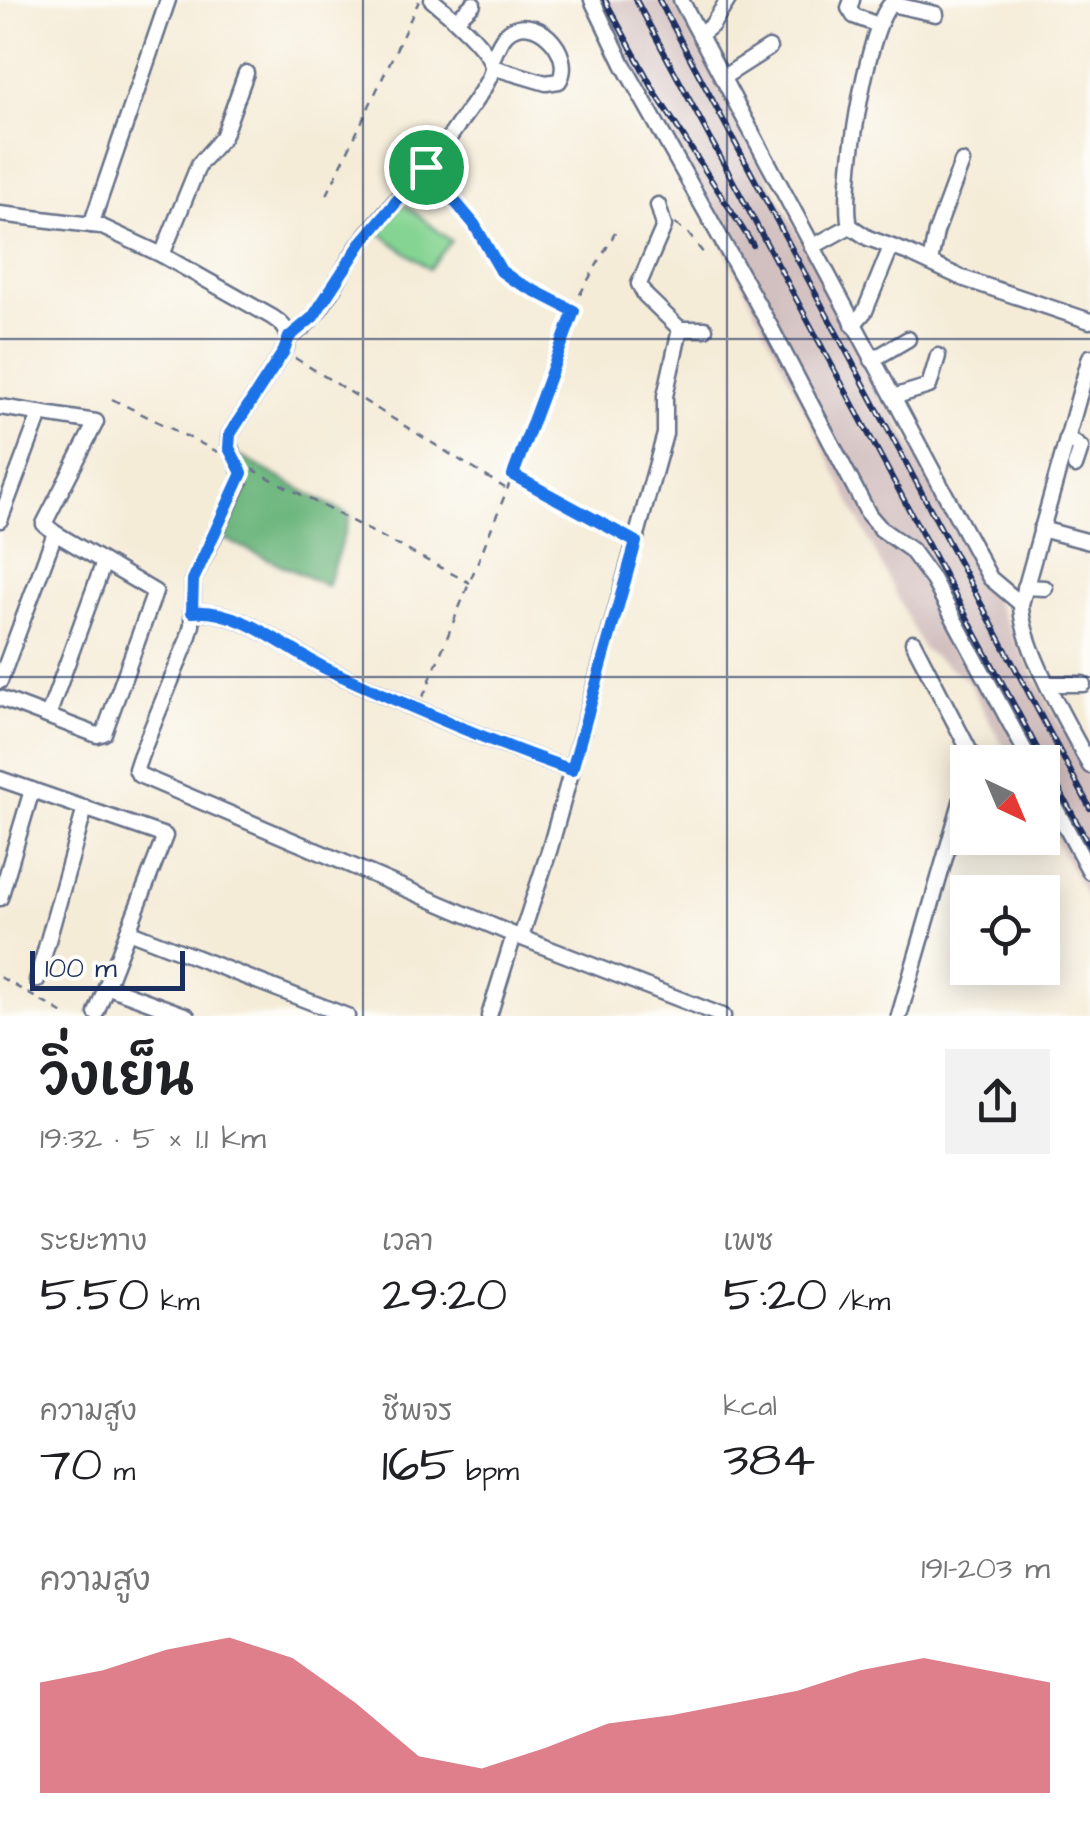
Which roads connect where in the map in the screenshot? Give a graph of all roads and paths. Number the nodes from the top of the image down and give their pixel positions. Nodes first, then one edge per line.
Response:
1 (168, 0) edge
2 (420, 0) edge
3 (432, 0) edge
4 (592, 0) edge
5 (681, 0) edge
6 (728, 0) edge
7 (852, 0) edge
8 (474, 4) dead end
9 (936, 14) dead end
10 (456, 20) junction
11 (878, 25) junction
12 (700, 35) junction
13 (769, 48) dead end
14 (491, 64) junction
15 (246, 73) dead end
16 (722, 78) junction
17 (962, 162) dead end
18 (426, 167) junction
19 (327, 195) dead end
20 (661, 212) joint
21 (0, 214) edge
22 (90, 225) junction
23 (850, 226) junction
24 (615, 232) dead end
25 (812, 247) junction
26 (891, 247) junction
27 (704, 254) dead end
28 (162, 255) junction
29 (930, 262) junction
30 (574, 311) junction
31 (1090, 320) edge
32 (853, 325) junction
33 (680, 329) junction
34 (706, 329) dead end
35 (908, 339) dead end
36 (286, 344) junction
37 (938, 356) dead end
38 (1090, 357) edge
39 (872, 360) junction
40 (893, 396) junction
41 (112, 399) dead end
42 (0, 407) edge
43 (40, 414) junction
44 (1074, 414) junction
45 (1090, 425) edge
46 (1067, 437) junction
47 (238, 462) junction
48 (1075, 466) dead end
49 (513, 475) junction
50 (506, 488) junction
51 (0, 520) edge
52 (1041, 529) junction
53 (55, 533) junction
54 (636, 542) junction
55 (1090, 542) edge
56 (104, 562) junction
57 (470, 583) junction
58 (1025, 587) junction
59 (1045, 588) dead end
60 (1021, 604) junction
61 (192, 612) junction
62 (913, 642) dead end
63 (0, 681) edge
64 (1050, 684) junction
65 (1083, 684) dead end
66 (0, 698) edge
67 (418, 709) junction
68 (48, 716) junction
69 (966, 745) edge
70 (1023, 745) edge
71 (1090, 763) edge
72 (572, 770) junction
73 (0, 779) edge
74 (32, 790) junction
75 (85, 808) junction
76 (1060, 816) edge
77 (950, 841) edge
78 (1090, 872) edge
79 (0, 898) edge
80 (128, 931) junction
81 (518, 936) junction
82 (0, 977) edge
83 (37, 980) dead end
84 (106, 986) junction
85 (96, 1013) dead end
86 (67, 1016) edge
87 (188, 1016) edge
88 (347, 1016) edge
89 (488, 1016) edge
90 (724, 1016) edge
91 (900, 1016) edge

1 - 22 street
2 - 19 path
3 - 10 street
4 - 70 street
5 - 12 street
6 - 12 street
7 - 11 street
8 - 10 street
9 - 11 street
10 - 14 street
11 - 23 street
12 - 16 street
13 - 16 street
14 - 14 street
14 - 18 street
15 - 28 street
16 - 25 street
17 - 29 street
18 - 30 path
18 - 36 street
20 - 27 path
20 - 33 street
21 - 22 street
22 - 28 street
23 - 25 street
23 - 26 street
24 - 30 path
25 - 32 street
26 - 29 street
26 - 32 street
28 - 36 street
29 - 31 street
30 - 49 path
32 - 39 street
33 - 34 street
33 - 54 street
35 - 39 street
36 - 47 street
36 - 50 path
37 - 40 street
38 - 44 street
39 - 40 street
40 - 60 street
41 - 47 path
42 - 43 street
43 - 51 street
43 - 53 street
44 - 45 street
44 - 46 street
46 - 48 street
46 - 52 street
47 - 57 path
47 - 61 street
49 - 50 path
49 - 54 path
50 - 57 path
52 - 55 street
52 - 58 street
53 - 56 street
53 - 63 street
54 - 72 street
56 - 68 street
56 - 68 street
57 - 67 path
58 - 59 street
58 - 60 street
60 - 64 street
61 - 67 street
61 - 81 street
62 - 69 street
64 - 65 street
64 - 71 street
66 - 68 street
67 - 72 street
72 - 81 street
73 - 74 street
74 - 75 street
74 - 79 street
75 - 80 street
75 - 83 street
76 - 78 street
77 - 91 street
80 - 84 street
80 - 88 street
81 - 89 street
81 - 90 street
82 - 86 path
84 - 85 street
84 - 87 street

